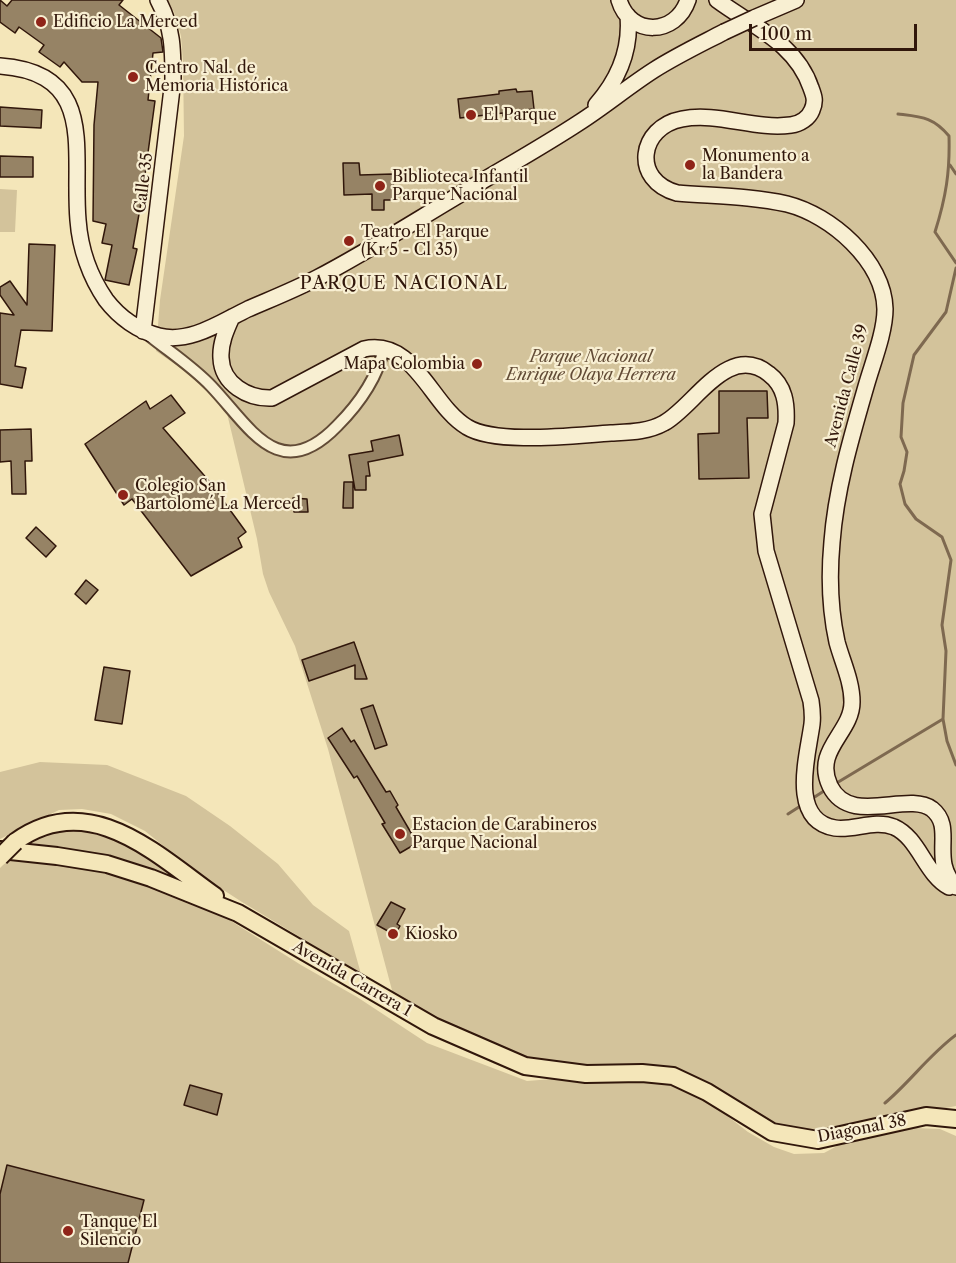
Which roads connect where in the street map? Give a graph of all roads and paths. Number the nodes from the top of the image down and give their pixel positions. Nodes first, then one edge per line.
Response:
1 (158, 0) edge
2 (619, 0) edge
3 (688, 0) edge
4 (717, 0) edge
5 (796, 0) edge
6 (628, 16) junction
7 (0, 66) edge
8 (579, 123) junction
9 (232, 317) junction
10 (144, 331) junction
11 (384, 348) junction
12 (0, 850) edge
13 (0, 857) edge
14 (956, 889) edge
15 (238, 913) junction
16 (707, 1092) joint
17 (956, 1119) edge

1 - 10 street, Calle 35
2 - 6 street
3 - 6 street
4 - 14 street, Avenida Calle 39
5 - 8 street, bridge
6 - 8 street
7 - 10 street
8 - 9 street
9 - 10 street
9 - 11 street
10 - 11 street
11 - 14 street, Avenida Calle 39
12 - 15 main road, Avenida Carrera 1
13 - 15 main road, bridge
15 - 16 main road, Avenida Carrera 1
16 - 17 main road, Diagonal 38

